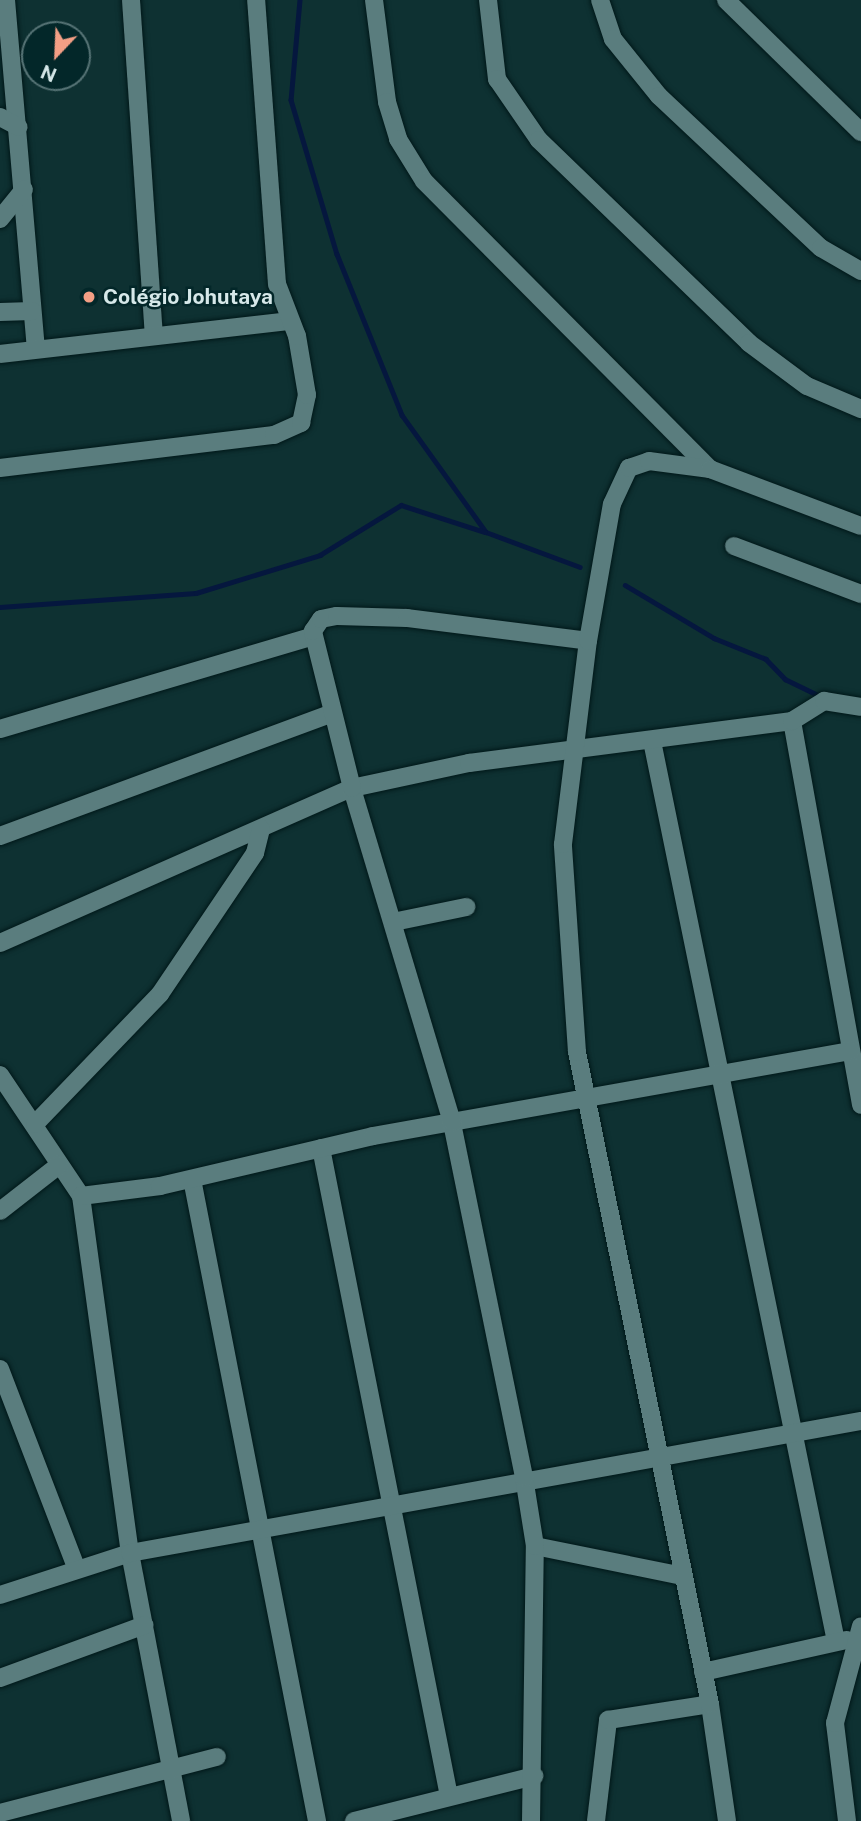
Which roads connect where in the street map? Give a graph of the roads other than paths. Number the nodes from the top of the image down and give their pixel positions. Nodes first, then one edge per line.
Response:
1 (6, 0) edge
2 (131, 0) edge
3 (256, 0) edge
4 (374, 0) edge
5 (488, 0) edge
6 (600, 0) edge
7 (726, 0) edge
8 (4, 35) edge
9 (0, 117) edge
10 (19, 127) junction
11 (861, 132) edge
12 (23, 189) junction
13 (0, 219) edge
14 (861, 271) edge
15 (33, 311) junction
16 (0, 312) edge
17 (288, 321) junction
18 (154, 334) junction
19 (36, 348) junction
20 (0, 354) edge
21 (861, 409) edge
22 (0, 468) edge
23 (710, 468) junction
24 (861, 526) edge
25 (734, 546) dead end
26 (861, 594) edge
27 (313, 636) junction
28 (588, 641) junction
29 (861, 707) edge
30 (332, 713) junction
31 (792, 721) junction
32 (0, 729) edge
33 (652, 741) junction
34 (572, 751) junction
35 (352, 788) junction
36 (261, 829) junction
37 (0, 836) edge
38 (466, 907) dead end
39 (393, 922) junction
40 (0, 943) edge
41 (851, 1051) junction
42 (0, 1075) edge
43 (716, 1077) junction
44 (586, 1102) junction
45 (861, 1105) edge
46 (452, 1122) junction
47 (35, 1124) junction
48 (321, 1148) junction
49 (59, 1165) junction
50 (192, 1179) junction
51 (81, 1196) junction
52 (0, 1211) edge
53 (1, 1373) edge
54 (861, 1421) edge
55 (791, 1432) junction
56 (656, 1456) junction
57 (524, 1477) junction
58 (395, 1505) junction
59 (263, 1529) junction
60 (535, 1546) junction
61 (130, 1553) junction
62 (76, 1567) junction
63 (682, 1576) junction
64 (0, 1595) edge
65 (145, 1625) junction
66 (859, 1632) edge
67 (836, 1641) junction
68 (703, 1672) junction
69 (0, 1678) edge
70 (710, 1704) junction
71 (217, 1757) dead end
72 (169, 1771) junction
73 (534, 1776) junction
74 (449, 1796) junction
75 (0, 1813) edge
76 (181, 1821) edge
77 (317, 1821) edge
78 (354, 1821) edge
79 (531, 1821) edge
80 (596, 1821) edge
81 (727, 1821) edge
82 (847, 1821) edge

1 - 8 street
2 - 18 street
3 - 17 street
4 - 23 street
5 - 21 street
6 - 14 street
7 - 11 street
8 - 10 street
9 - 10 street
10 - 12 street
12 - 13 street
12 - 15 street
15 - 16 street
15 - 19 street
17 - 18 street
17 - 22 street
18 - 19 street
19 - 20 street
23 - 24 street
23 - 28 street
25 - 26 street
27 - 28 street
27 - 30 street
27 - 32 street
28 - 34 street
29 - 31 street
30 - 35 street
30 - 37 street
31 - 33 street
31 - 41 street
33 - 34 street
33 - 43 street
34 - 35 street
34 - 44 street
35 - 36 street
35 - 39 street
36 - 40 street
36 - 47 street
38 - 39 street
39 - 46 street
41 - 43 street
41 - 45 street
42 - 47 street
43 - 44 street
43 - 55 street
44 - 46 street
44 - 56 street
46 - 48 street
46 - 57 street
47 - 49 street
48 - 50 street
48 - 58 street
49 - 51 street
49 - 52 street
50 - 51 street
50 - 59 street
51 - 61 street
53 - 62 street
54 - 55 street
55 - 56 street
55 - 67 street
56 - 57 street
56 - 63 street
57 - 58 street
57 - 60 street
58 - 59 street
58 - 74 street
59 - 61 street
59 - 77 street
60 - 63 street
60 - 73 street
61 - 62 street
61 - 65 street
62 - 64 street
63 - 68 street
65 - 69 street
65 - 72 street
66 - 67 street
66 - 82 street
67 - 68 street
68 - 70 street
70 - 80 street
70 - 81 street
71 - 72 street
72 - 75 street
72 - 76 street
73 - 74 street
73 - 79 street
74 - 78 street

